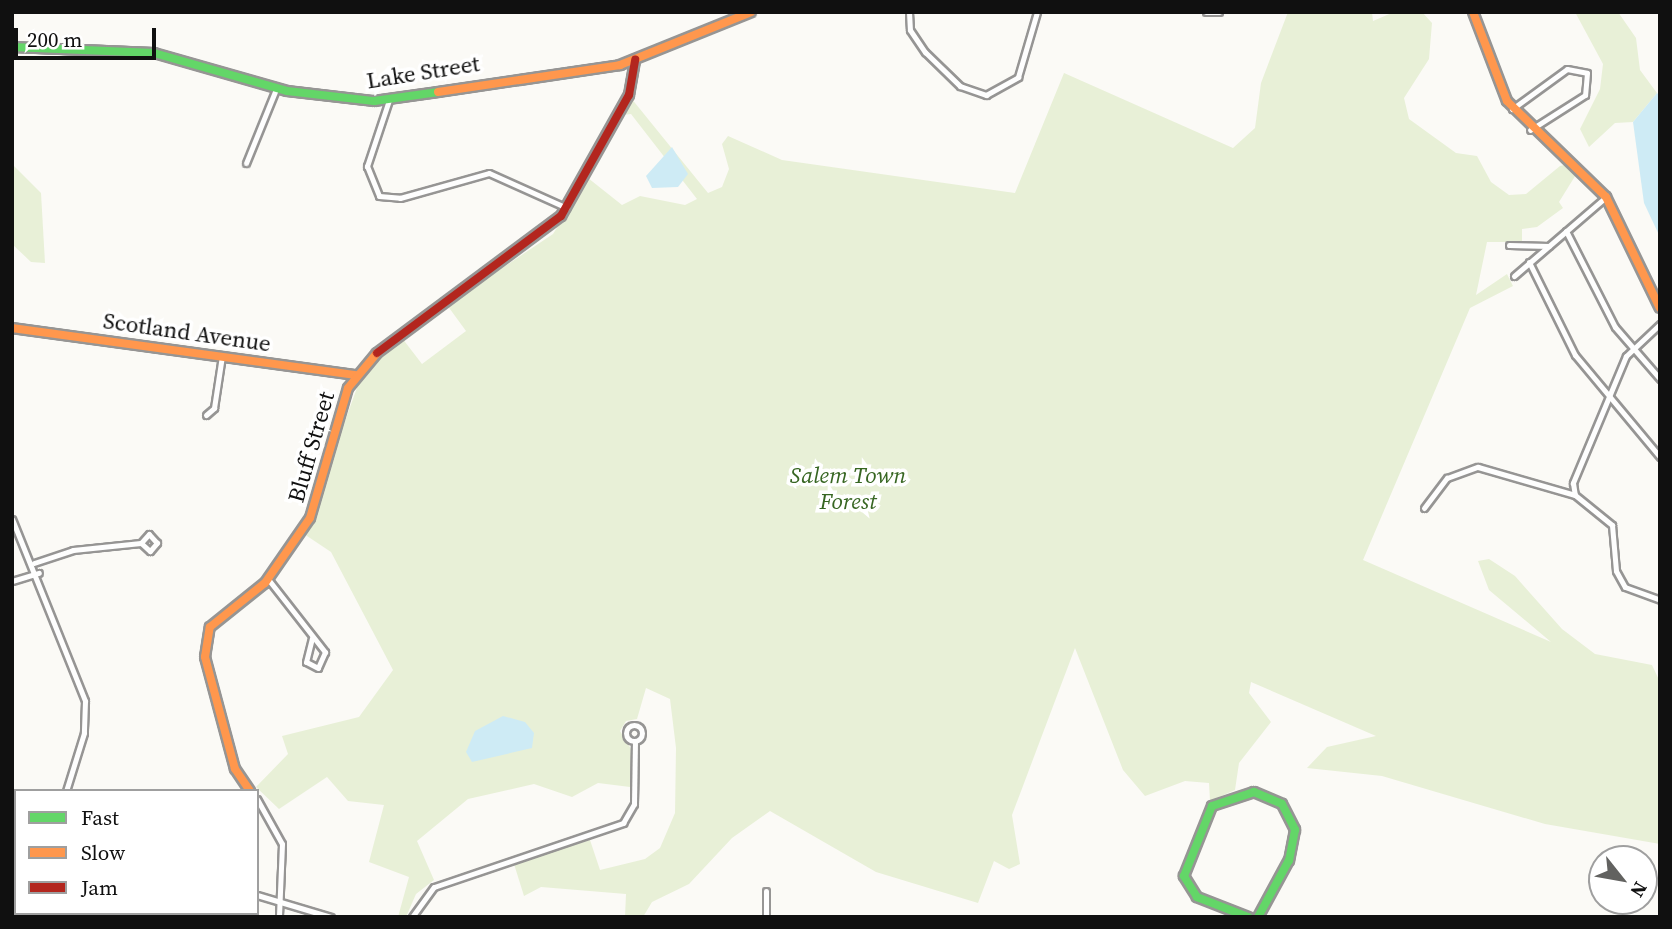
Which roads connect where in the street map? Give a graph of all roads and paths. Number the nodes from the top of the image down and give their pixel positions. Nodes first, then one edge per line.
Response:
1 (751, 12) edge
2 (909, 12) edge
3 (1037, 12) edge
4 (1206, 12) edge
5 (1219, 12) edge
6 (1473, 12) edge
7 (12, 47) edge
8 (635, 60) junction
9 (276, 89) junction
10 (389, 100) junction
11 (1512, 109) junction
12 (1530, 131) junction
13 (246, 163) dead end
14 (1606, 197) junction
15 (567, 208) junction
16 (1566, 230) junction
17 (1509, 244) dead end
18 (1549, 246) junction
19 (1530, 262) junction
20 (1514, 276) dead end
21 (1660, 308) edge
22 (1660, 324) edge
23 (12, 328) edge
24 (1632, 347) junction
25 (222, 356) junction
26 (356, 375) junction
27 (1660, 379) edge
28 (1608, 395) junction
29 (206, 415) dead end
30 (1660, 457) edge
31 (1575, 495) junction
32 (1424, 508) dead end
33 (12, 519) edge
34 (141, 542) dead end
35 (34, 563) junction
36 (38, 573) junction
37 (268, 579) junction
38 (12, 581) edge
39 (1660, 600) edge
40 (312, 638) junction
41 (635, 741) dead end
42 (67, 789) edge
43 (249, 789) edge
44 (259, 803) edge
45 (766, 891) dead end
46 (259, 896) edge
47 (282, 902) junction
48 (279, 917) edge
49 (331, 917) edge
50 (412, 917) edge
51 (766, 917) edge
52 (1248, 917) edge
53 (1258, 917) edge

1 - 8 street, Lake Street
2 - 3 street
4 - 5 street
6 - 11 street
7 - 9 street, Lake Street
8 - 10 street, Lake Street
8 - 15 street, Bluff Street
9 - 10 street, Lake Street
9 - 13 street
10 - 15 street
11 - 12 street
11 - 12 street
12 - 14 street
14 - 16 street
14 - 21 street
15 - 26 street, Bluff Street
16 - 18 street
16 - 24 street
17 - 18 street
18 - 19 street
19 - 20 street
19 - 28 street
22 - 24 street
23 - 25 street, Scotland Avenue
24 - 27 street
24 - 28 street
25 - 26 street, Scotland Avenue
25 - 29 street
26 - 37 street, Bluff Street
28 - 30 street
28 - 31 street
31 - 32 street
31 - 39 street
33 - 35 street
34 - 35 street
35 - 36 street
36 - 38 street
36 - 42 street
37 - 40 street
37 - 43 street, Bluff Street
40 - 40 street
41 - 50 street
44 - 47 street
45 - 51 street
46 - 47 street
47 - 48 street
47 - 49 street
52 - 53 street

